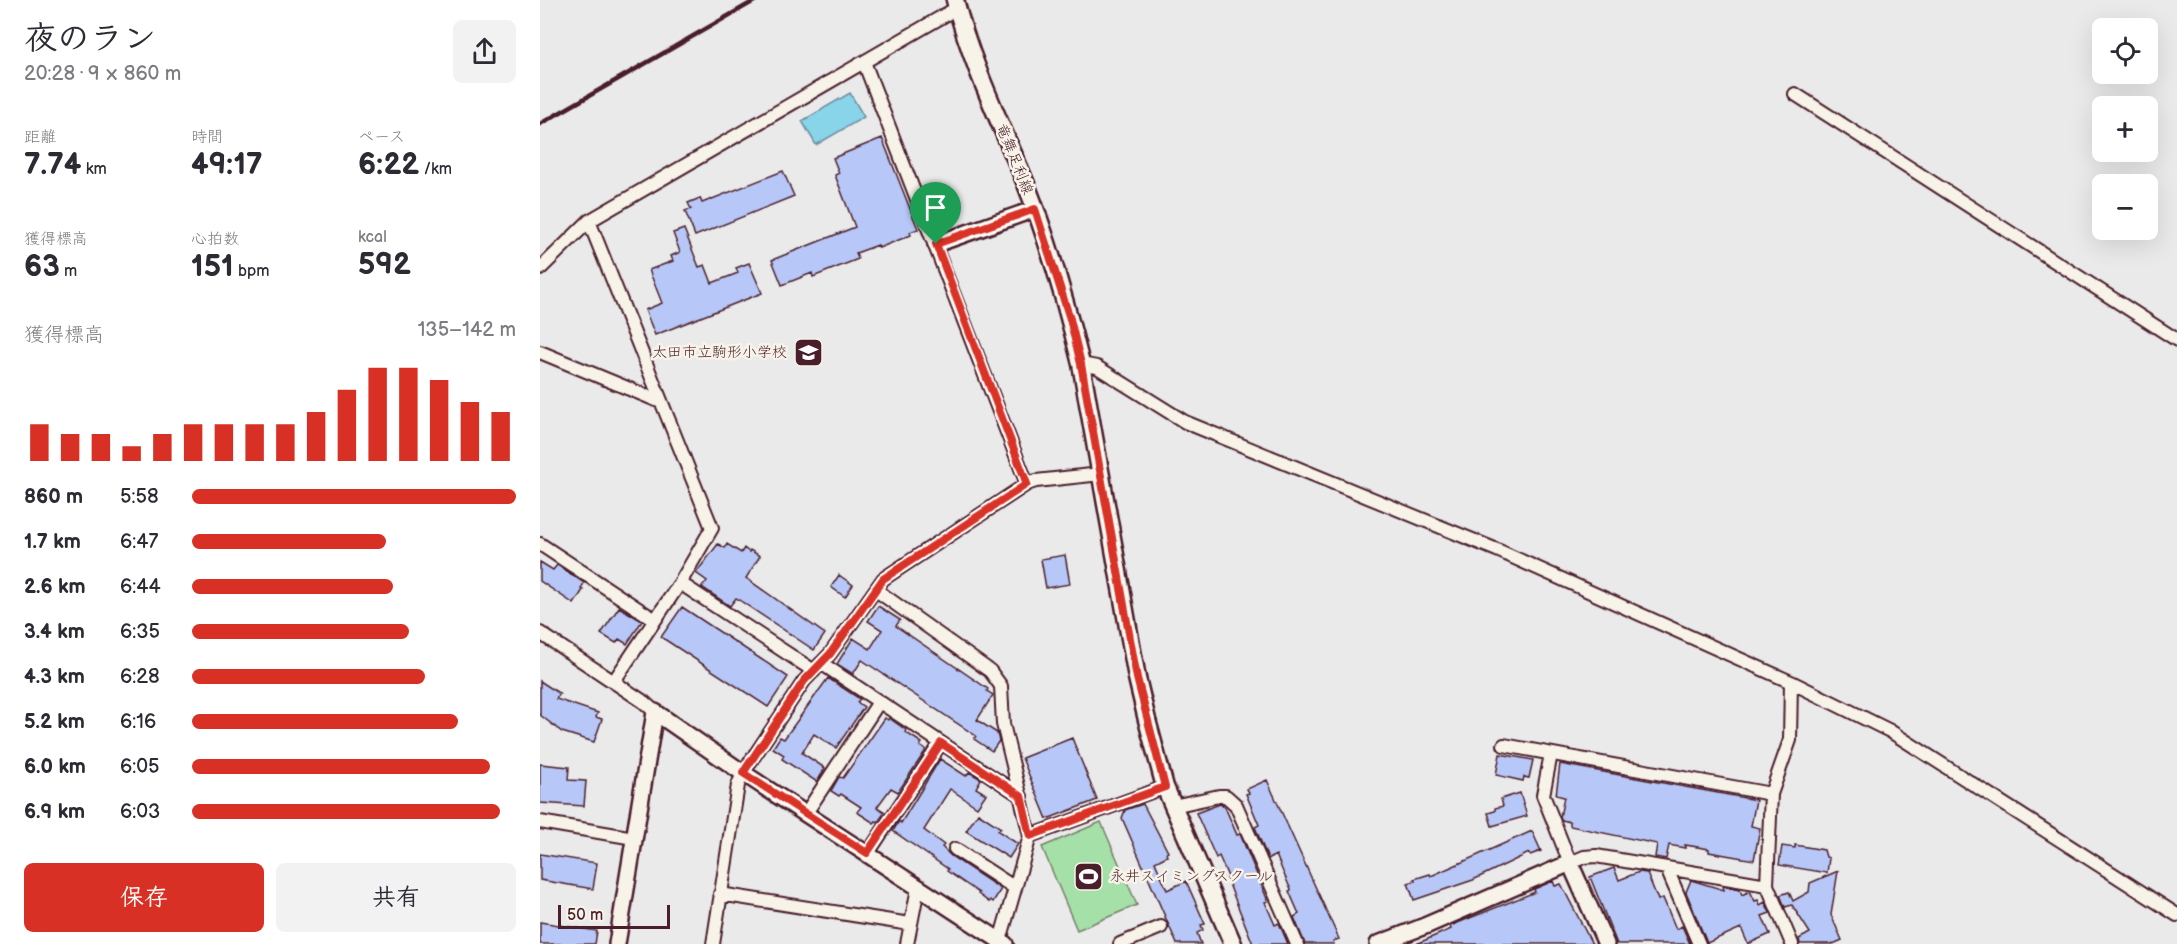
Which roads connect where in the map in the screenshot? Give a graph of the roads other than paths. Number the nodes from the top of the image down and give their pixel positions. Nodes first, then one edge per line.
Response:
1 (956, 4) edge
2 (864, 62) junction
3 (1795, 94) dead end
4 (1035, 209) junction
5 (589, 221) junction
6 (936, 244) junction
7 (540, 269) edge
8 (2177, 340) edge
9 (540, 352) edge
10 (1081, 364) junction
11 (662, 402) junction
12 (1101, 474) junction
13 (1027, 484) junction
14 (540, 544) edge
15 (680, 583) junction
16 (876, 590) junction
17 (655, 620) junction
18 (540, 633) edge
19 (818, 667) junction
20 (614, 681) junction
21 (1791, 682) junction
22 (879, 702) junction
23 (655, 712) junction
24 (941, 743) junction
25 (1504, 745) dead end
26 (1551, 754) junction
27 (743, 773) junction
28 (1165, 787) junction
29 (1771, 794) junction
30 (1021, 796) junction
31 (1173, 806) junction
32 (806, 813) junction
33 (540, 822) edge
34 (1030, 836) junction
35 (634, 838) junction
36 (955, 849) dead end
37 (867, 853) junction
38 (1570, 863) junction
39 (1667, 869) junction
40 (1767, 885) junction
41 (918, 888) junction
42 (1015, 888) junction
43 (720, 894) junction
44 (2177, 915) edge
45 (910, 924) junction
46 (1161, 927) dead end
47 (1001, 943) edge
48 (617, 944) edge
49 (713, 944) edge
50 (907, 944) edge
51 (1120, 944) edge
52 (1233, 944) edge
53 (1298, 944) edge
54 (1378, 944) edge
55 (1606, 944) edge
56 (1699, 944) edge
57 (1792, 944) edge

1 - 2 street
1 - 4 main road, 竜舞足利線
2 - 5 street
2 - 6 street
3 - 8 street
4 - 6 street
4 - 10 main road, 竜舞足利線
5 - 7 street
5 - 11 street
6 - 13 street
9 - 11 street
10 - 12 main road, 竜舞足利線
10 - 21 street
11 - 15 street
12 - 13 street
12 - 28 main road, 竜舞足利線
13 - 16 street
14 - 17 street
15 - 17 street
15 - 19 street
16 - 19 street
16 - 30 street
17 - 20 street
18 - 20 street
19 - 22 street
19 - 27 street
20 - 23 street
21 - 29 street
21 - 44 street
22 - 24 street
22 - 32 street
23 - 27 street
23 - 35 street
24 - 30 street
24 - 37 street
25 - 26 street
26 - 29 street
26 - 38 street
27 - 32 street
27 - 43 street
28 - 31 main road, 竜舞足利線
28 - 34 street
29 - 40 street
30 - 34 street
31 - 52 main road, 竜舞足利線
31 - 53 street
32 - 37 street
33 - 35 street
34 - 42 street
35 - 48 street
36 - 42 street
37 - 41 street
38 - 39 street
38 - 54 street
38 - 55 street
39 - 40 street
39 - 56 street
40 - 57 street
41 - 45 street
41 - 47 street
42 - 47 street
43 - 45 street
43 - 49 street
45 - 50 street
46 - 51 street

